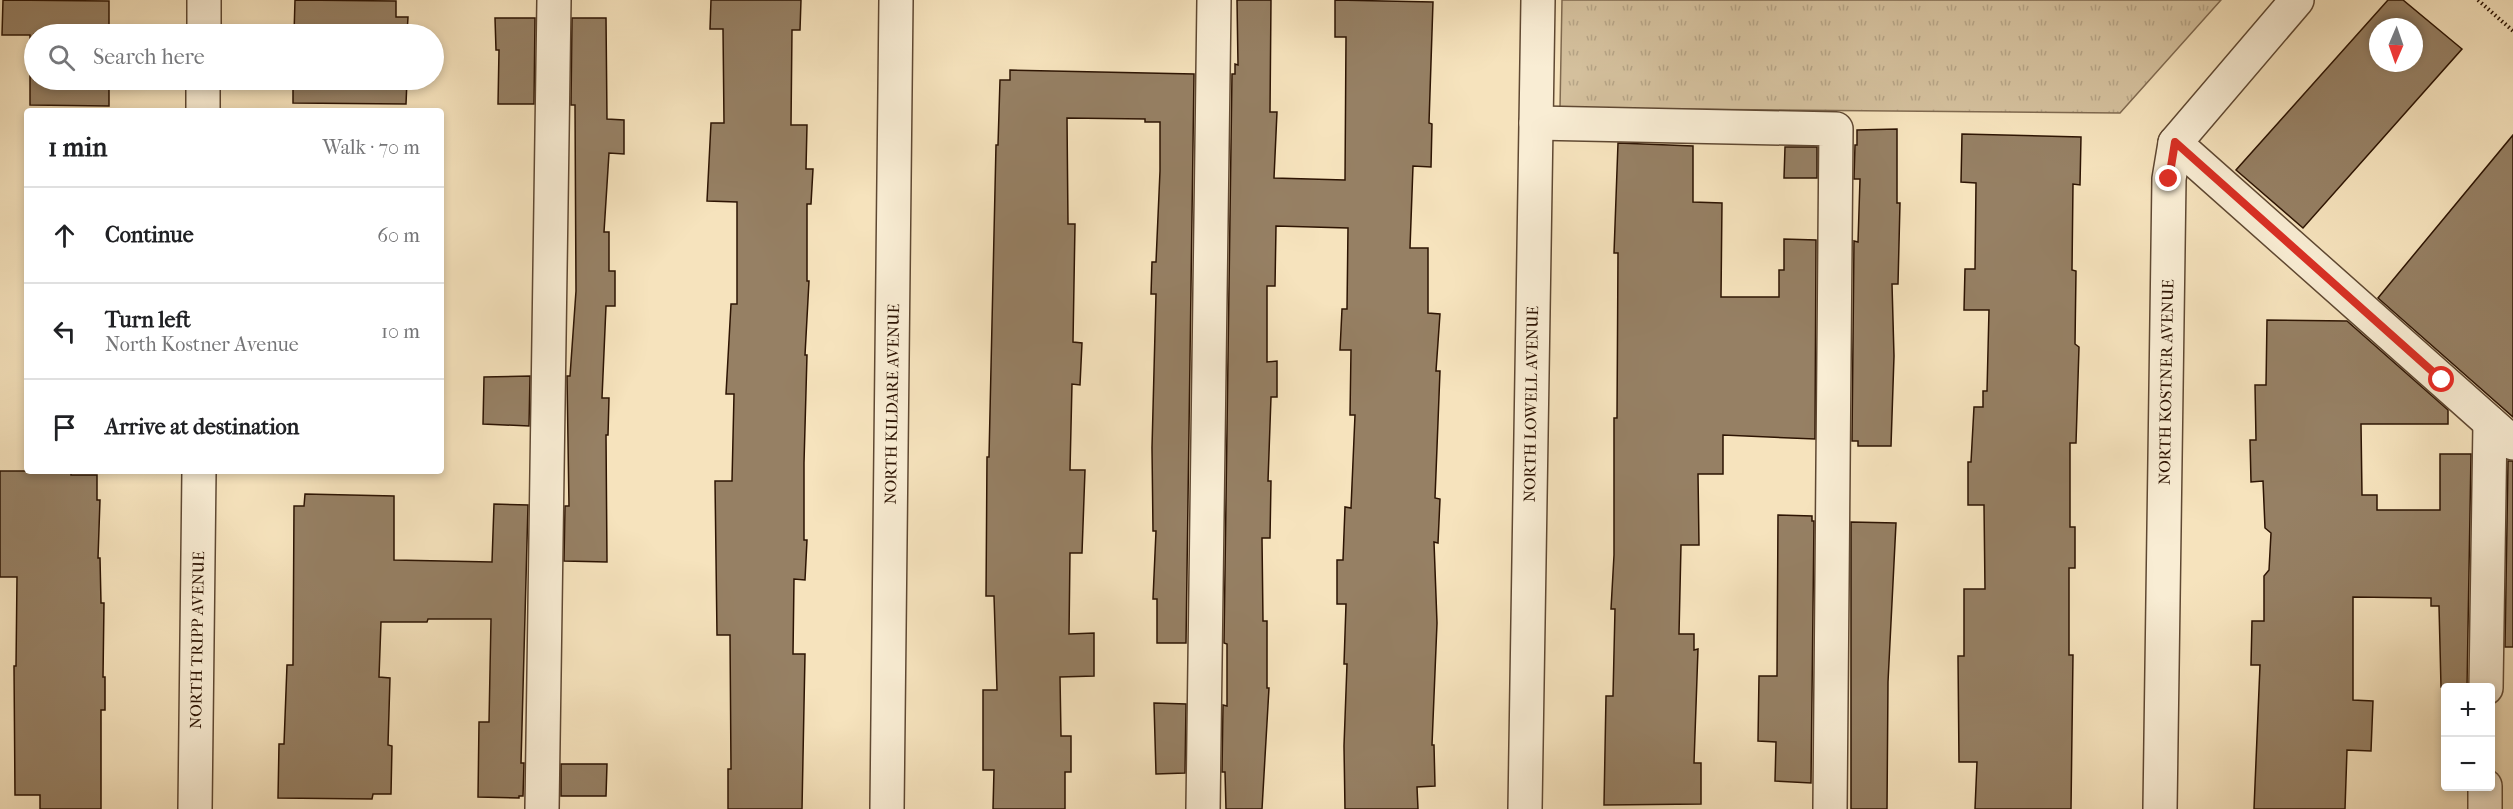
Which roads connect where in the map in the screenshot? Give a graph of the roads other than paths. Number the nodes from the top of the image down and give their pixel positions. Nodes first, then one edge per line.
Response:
1 (204, 0) edge
2 (554, 0) edge
3 (896, 0) edge
4 (1214, 0) edge
5 (1538, 0) edge
6 (2297, 0) edge
7 (204, 24) edge
8 (203, 90) edge
9 (203, 108) edge
10 (1536, 123) junction
11 (2175, 142) junction
12 (2501, 433) edge
13 (199, 474) edge
14 (2486, 683) edge
15 (2485, 791) edge
16 (195, 809) edge
17 (542, 809) edge
18 (888, 809) edge
19 (1203, 809) edge
20 (1525, 809) edge
21 (1830, 809) edge
22 (2160, 809) edge
23 (2485, 809) edge

1 - 7 street
2 - 17 street
3 - 18 street, NORTH KILDARE AVENUE
4 - 19 street
5 - 10 street, NORTH LOWELL AVENUE
6 - 11 street
8 - 9 street
10 - 20 street, NORTH LOWELL AVENUE
10 - 21 street
11 - 12 street
11 - 22 street, NORTH KOSTNER AVENUE
12 - 14 street
13 - 16 street, NORTH TRIPP AVENUE
15 - 23 street

